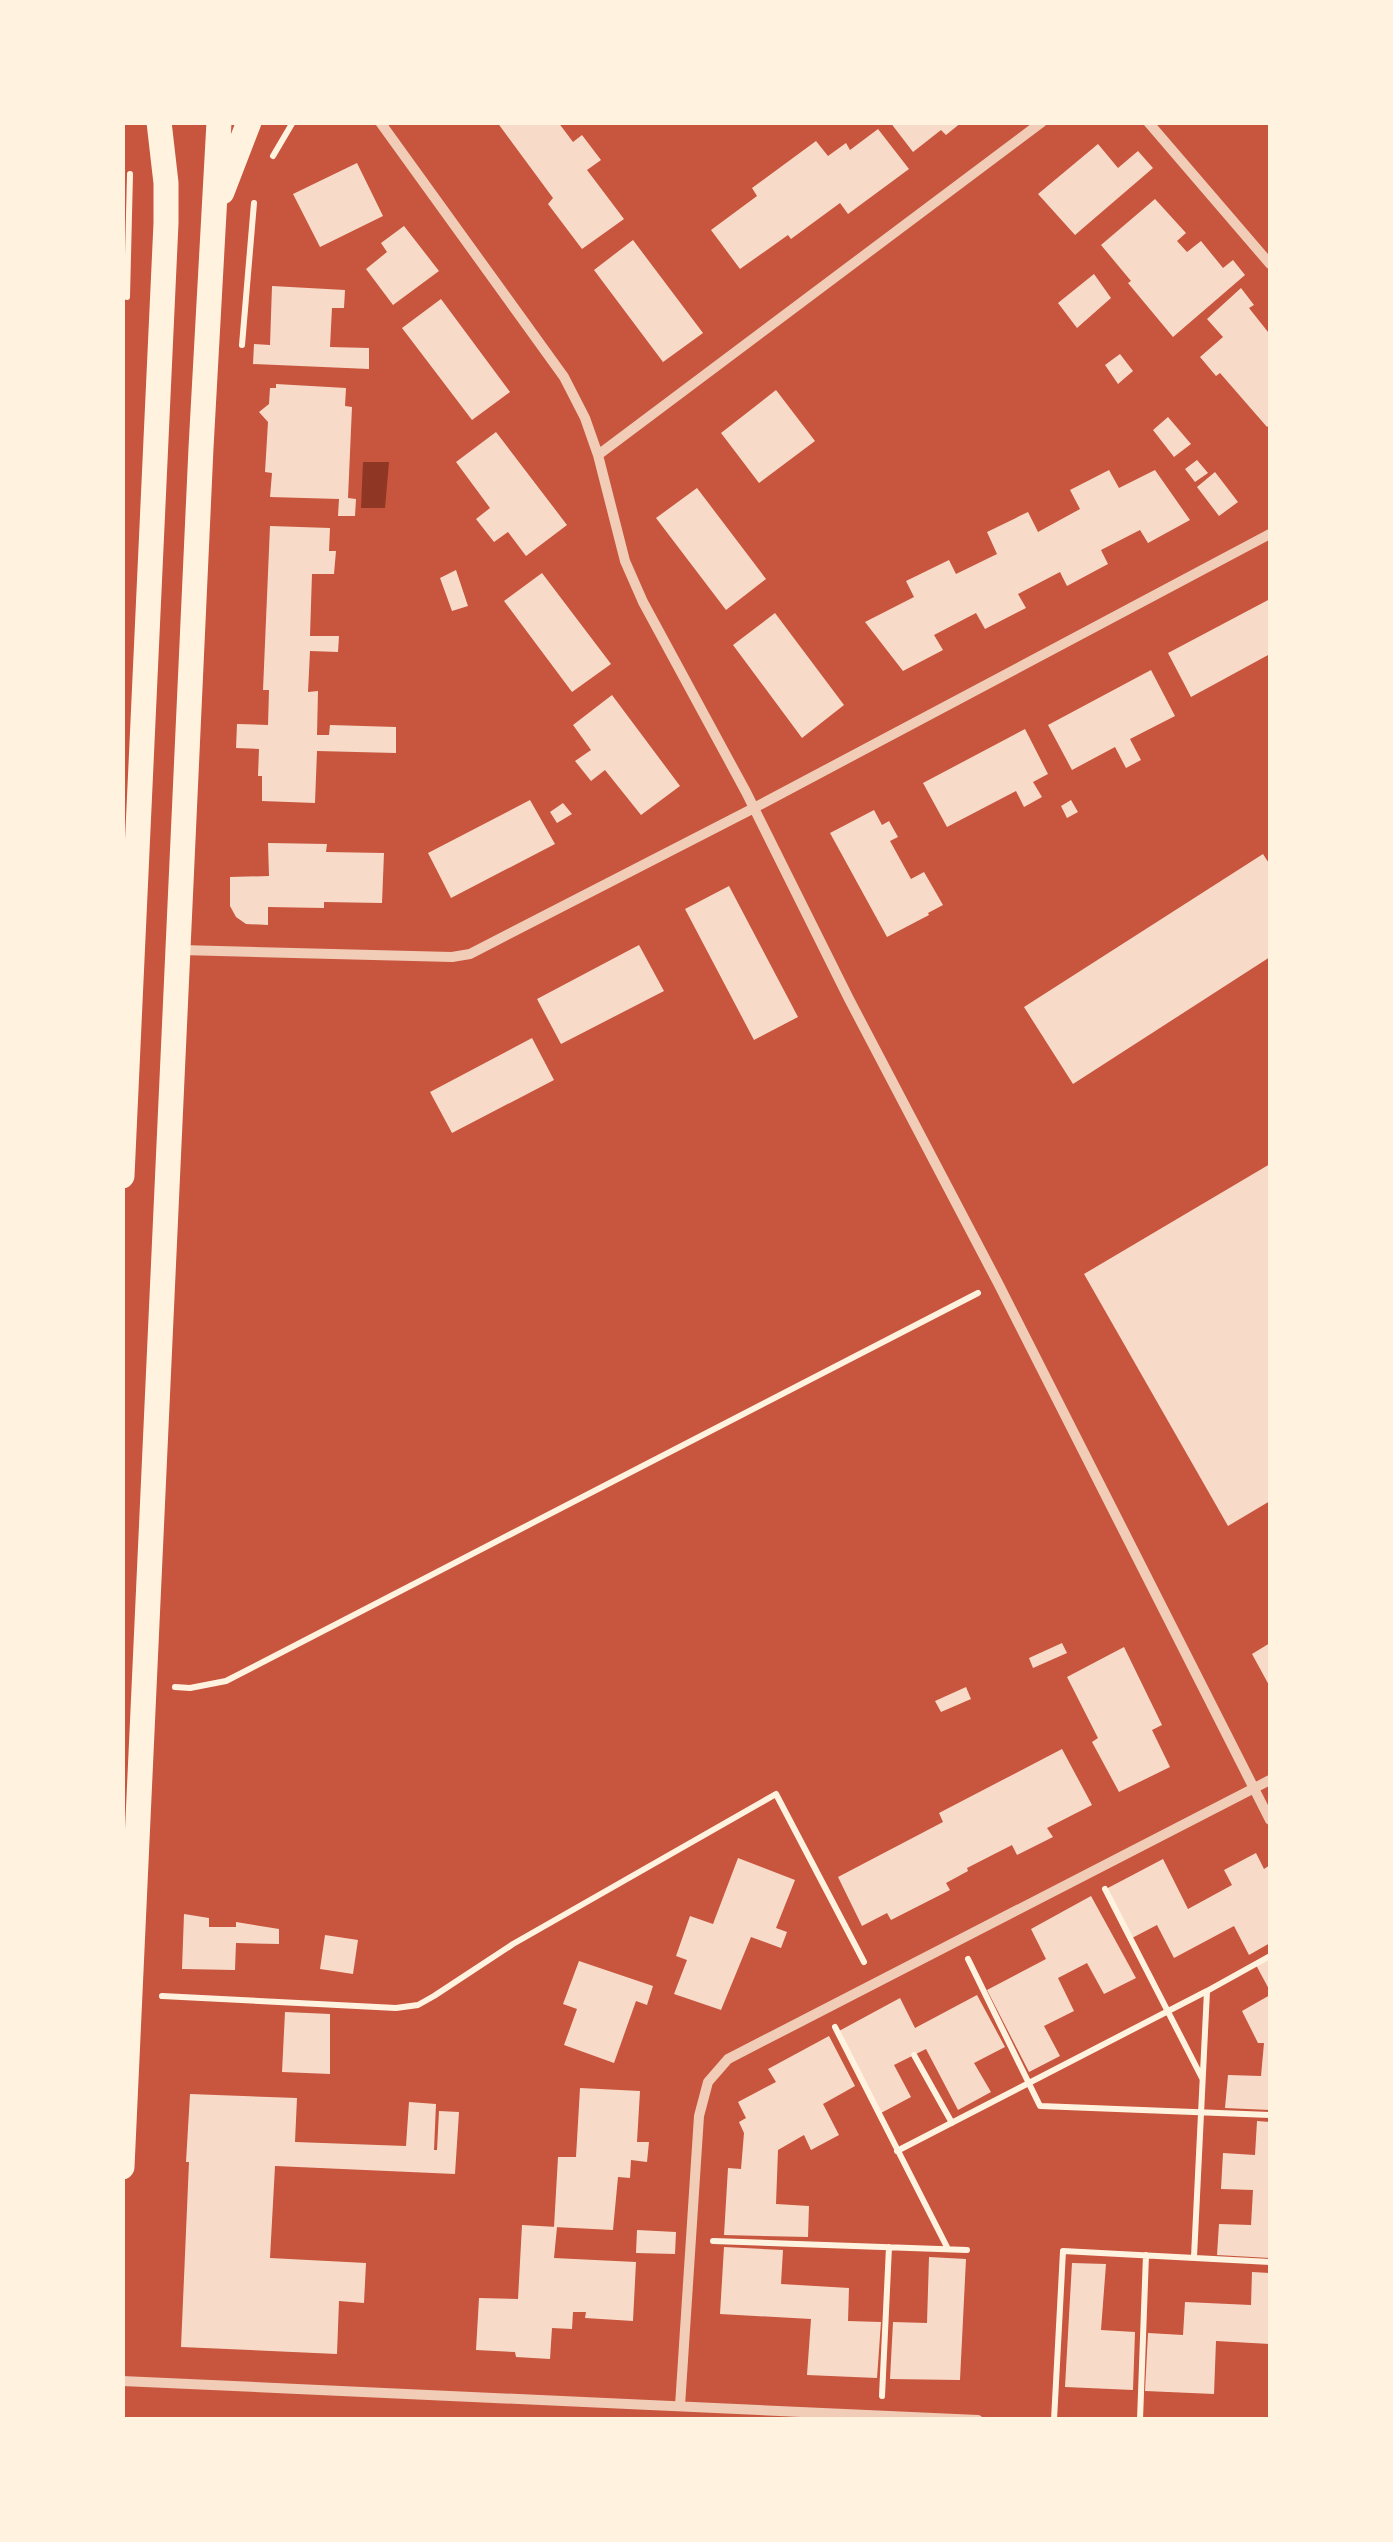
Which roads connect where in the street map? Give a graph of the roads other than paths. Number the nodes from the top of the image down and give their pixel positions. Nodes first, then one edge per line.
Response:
1 (159, 122) edge
2 (219, 122) edge
3 (249, 122) edge
4 (380, 122) edge
5 (1042, 122) edge
6 (1148, 122) edge
7 (214, 210) junction
8 (1270, 264) edge
9 (598, 455) junction
10 (1270, 534) edge
11 (754, 808) junction
12 (178, 950) junction
13 (122, 1176) edge
14 (1270, 1780) edge
15 (1255, 1788) junction
16 (1270, 1820) edge
17 (122, 2167) edge
18 (122, 2381) edge
19 (680, 2406) junction
20 (922, 2418) edge
21 (978, 2420) edge

1 - 13 main road
2 - 7 main road
3 - 7 main road
4 - 9 street
5 - 9 street
6 - 8 street
7 - 12 main road
9 - 11 street
10 - 11 street
11 - 12 street
11 - 15 street
12 - 17 main road
14 - 15 street
15 - 16 street
15 - 19 street
18 - 19 street
19 - 20 street
20 - 21 street

